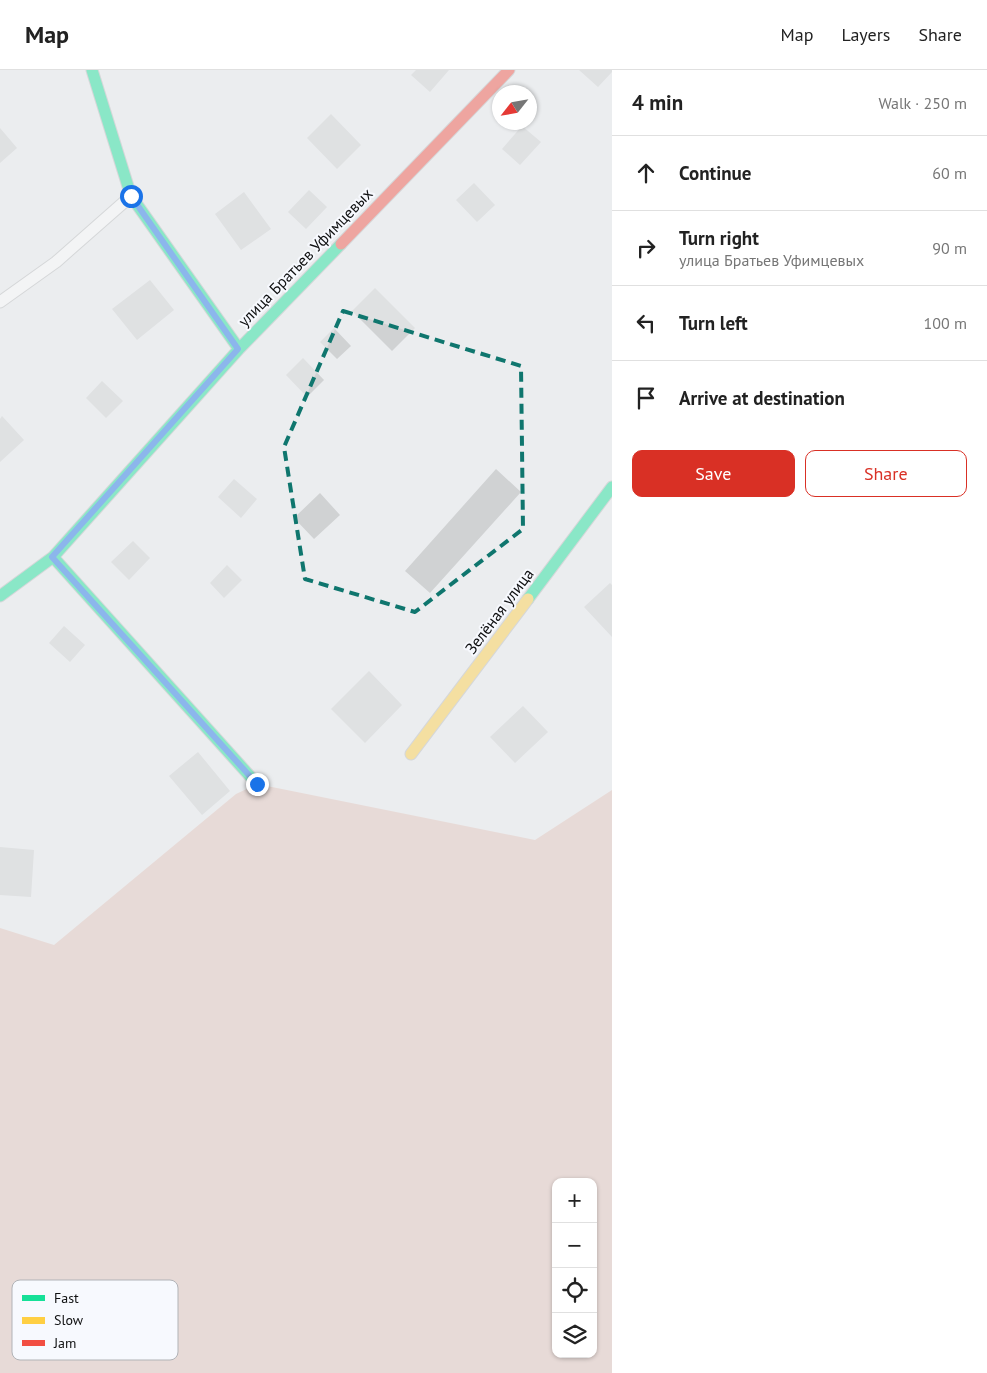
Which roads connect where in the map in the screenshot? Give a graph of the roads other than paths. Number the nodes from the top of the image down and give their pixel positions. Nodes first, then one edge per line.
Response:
1 (92, 70) edge
2 (509, 70) edge
3 (131, 196) junction
4 (0, 302) edge
5 (238, 349) junction
6 (612, 487) edge
7 (52, 557) junction
8 (0, 596) edge
9 (411, 754) dead end
10 (257, 784) dead end

1 - 3 street
2 - 5 street, улица Братьев Уфимцевых
3 - 4 lane
3 - 5 street
5 - 7 street, улица Братьев Уфимцевых
6 - 9 street, Зелёная улица
7 - 8 street, улица Братьев Уфимцевых
7 - 10 street

